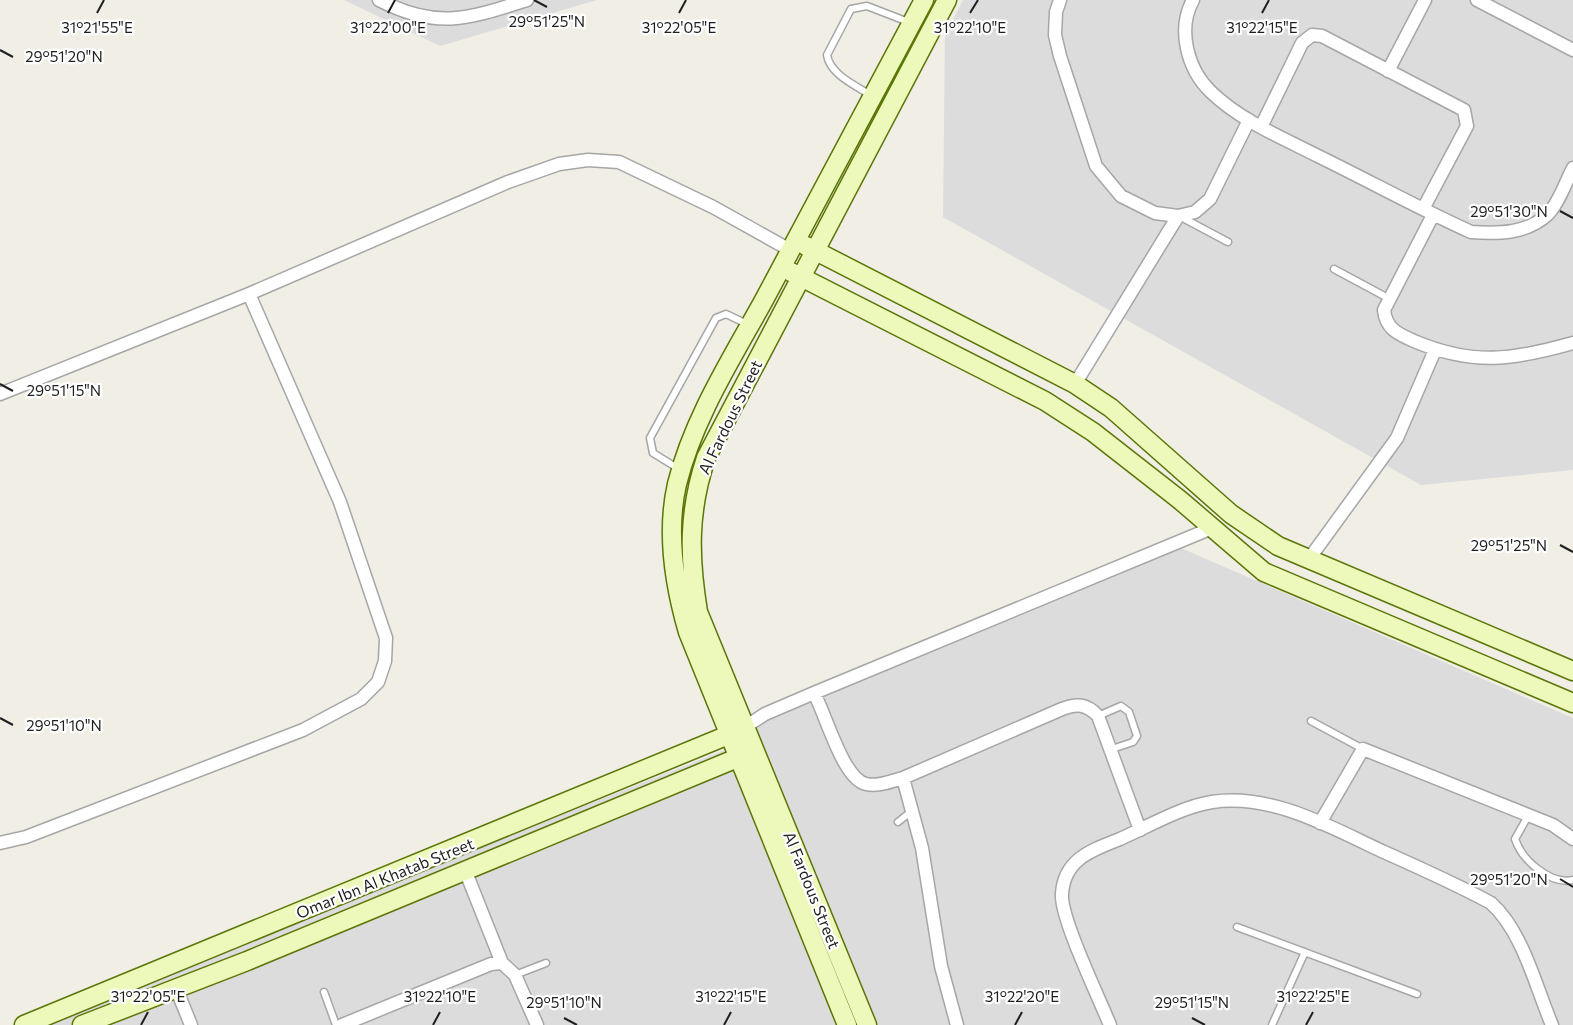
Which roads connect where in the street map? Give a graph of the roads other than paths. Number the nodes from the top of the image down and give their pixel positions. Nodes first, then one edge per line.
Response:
1 (379, 0) edge
2 (527, 0) edge
3 (924, 0) edge
4 (947, 0) edge
5 (1060, 0) edge
6 (1193, 0) edge
7 (1425, 0) edge
8 (1477, 0) edge
9 (911, 23) junction
10 (1573, 50) edge
11 (1388, 71) junction
12 (872, 96) junction
13 (1249, 120) junction
14 (1261, 127) junction
15 (1572, 172) edge
16 (1428, 212) junction
17 (810, 213) junction
18 (1178, 216) junction
19 (830, 223) junction
20 (1228, 242) dead end
21 (793, 245) junction
22 (815, 250) junction
23 (782, 267) junction
24 (1334, 269) dead end
25 (864, 275) junction
26 (801, 277) junction
27 (249, 294) junction
28 (1388, 298) junction
29 (764, 301) junction
30 (851, 302) junction
31 (783, 311) junction
32 (750, 325) junction
33 (1573, 343) edge
34 (1435, 350) junction
35 (1075, 384) junction
36 (0, 394) edge
37 (682, 470) junction
38 (1212, 528) junction
39 (1309, 559) junction
40 (1573, 671) edge
41 (814, 693) junction
42 (1573, 703) edge
43 (1098, 716) junction
44 (1311, 721) dead end
45 (737, 732) junction
46 (1362, 748) junction
47 (1112, 749) junction
48 (746, 754) junction
49 (903, 778) junction
50 (913, 810) junction
51 (1528, 816) junction
52 (898, 822) dead end
53 (1320, 823) junction
54 (1140, 830) junction
55 (1573, 839) edge
56 (0, 843) edge
57 (465, 870) junction
58 (1573, 880) edge
59 (303, 912) junction
60 (1237, 927) dead end
61 (313, 933) junction
62 (836, 948) junction
63 (1305, 952) junction
64 (819, 956) junction
65 (502, 963) junction
66 (546, 963) dead end
67 (515, 975) junction
68 (176, 988) junction
69 (324, 992) dead end
70 (1417, 994) dead end
71 (24, 1025) edge
72 (82, 1025) edge
73 (190, 1025) edge
74 (336, 1025) edge
75 (342, 1025) edge
76 (537, 1025) edge
77 (847, 1025) edge
78 (867, 1025) edge
79 (957, 1025) edge
80 (1110, 1025) edge
81 (1272, 1025) edge
82 (1552, 1025) edge

1 - 2 street
3 - 9 street, Al Fardous Street
4 - 19 street, Al Fardous Street
5 - 18 street
6 - 13 street
7 - 11 street
8 - 10 street
9 - 12 street, Al Fardous Street
9 - 12 lane
11 - 14 street
11 - 16 street
12 - 17 street, Al Fardous Street
13 - 14 street
13 - 18 street
14 - 16 street
15 - 16 street
16 - 28 street
17 - 19 street
17 - 21 street, Al Fardous Street
18 - 20 lane
18 - 35 street
19 - 22 street, Al Fardous Street
21 - 22 street
21 - 23 street, Al Fardous Street
21 - 27 street
22 - 25 street
22 - 26 street, Al Fardous Street
23 - 26 street
23 - 29 street, Al Fardous Street
24 - 28 lane
25 - 30 street
25 - 35 street
26 - 30 street
26 - 31 street, Al Fardous Street
27 - 36 street
27 - 56 street
28 - 34 street
29 - 31 street
29 - 32 street, Al Fardous Street
30 - 38 street
31 - 45 street, Al Fardous Street
32 - 37 street, Al Fardous Street
32 - 37 lane
33 - 34 street
34 - 39 street
35 - 39 street
37 - 45 street, Al Fardous Street
38 - 41 street
38 - 42 street
39 - 40 street
41 - 45 street
41 - 49 street
43 - 47 street
43 - 47 lane
43 - 49 street
44 - 46 lane
45 - 48 street, Al Fardous Street
45 - 59 street, Omar Ibn Al Khatab Street
46 - 51 street
46 - 53 street
47 - 54 street
48 - 57 street, Omar Ibn Al Khatab Street
48 - 62 street, Al Fardous Street
48 - 64 street, Al Fardous Street
49 - 50 street
50 - 52 lane
50 - 79 street
51 - 55 street
51 - 58 lane
53 - 54 street
53 - 82 street
54 - 80 street
57 - 61 street, Omar Ibn Al Khatab Street
57 - 65 street
59 - 61 street
59 - 71 street, Omar Ibn Al Khatab Street
60 - 63 lane
61 - 68 street, Omar Ibn Al Khatab Street
62 - 64 street
62 - 78 street, Al Fardous Street
63 - 70 lane
63 - 81 lane
64 - 77 street, Al Fardous Street
65 - 67 street
65 - 75 street
66 - 67 lane
67 - 76 street
68 - 72 street, Omar Ibn Al Khatab Street
68 - 73 street
69 - 74 lane

